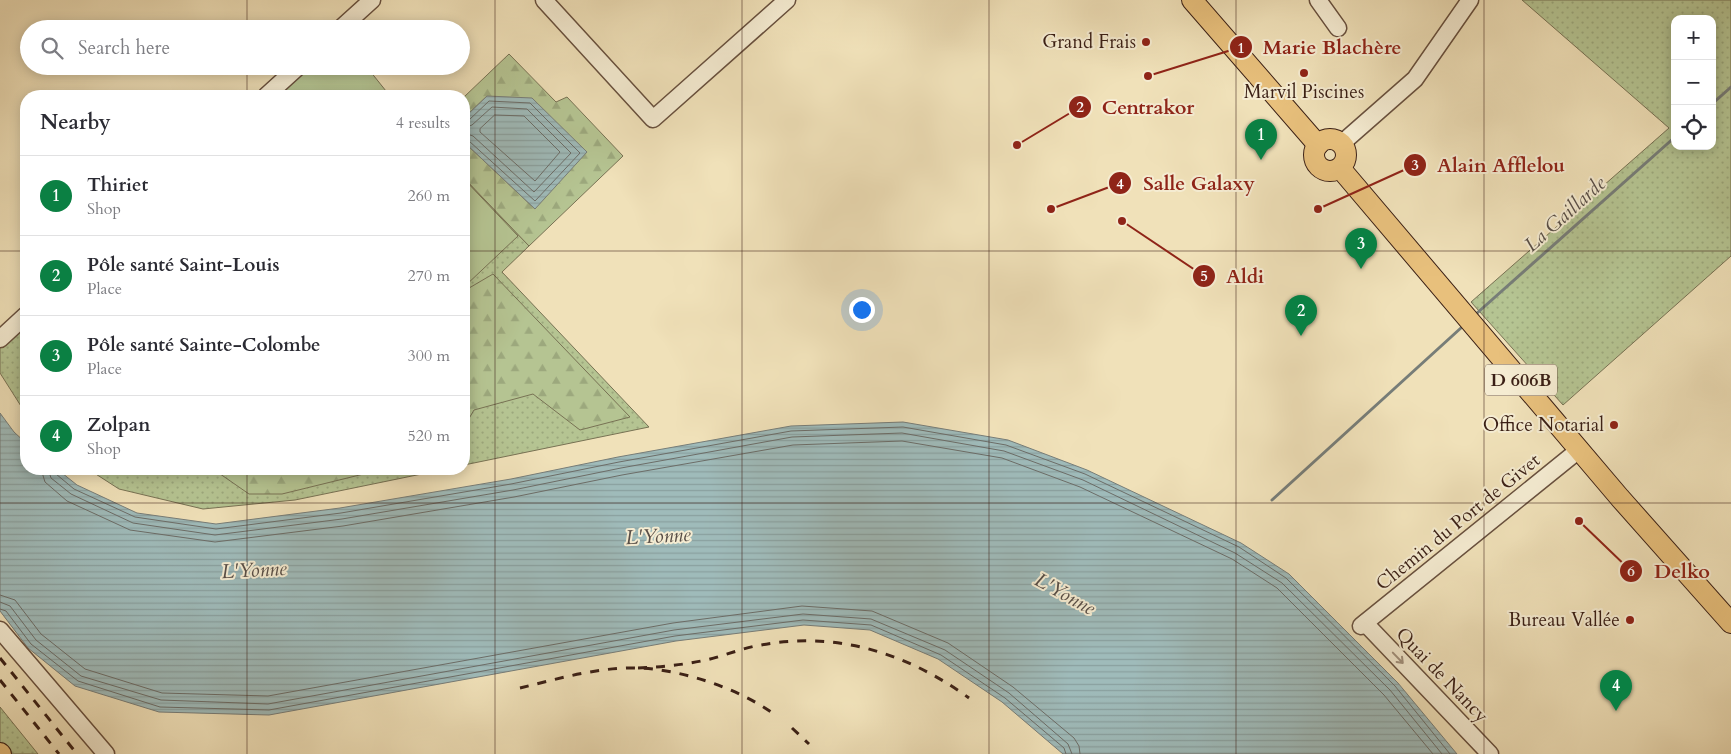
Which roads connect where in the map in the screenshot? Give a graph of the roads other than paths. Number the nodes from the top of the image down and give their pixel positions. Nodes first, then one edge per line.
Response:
1 (372, 0) edge
2 (544, 0) edge
3 (787, 0) edge
4 (1192, 0) edge
5 (1318, 0) edge
6 (1470, 0) edge
7 (350, 20) edge
8 (1338, 28) dead end
9 (289, 75) edge
10 (273, 90) edge
11 (1341, 144) junction
12 (1318, 145) junction
13 (1340, 168) junction
14 (20, 321) edge
15 (0, 339) edge
16 (1580, 450) junction
17 (1731, 623) edge
18 (1363, 624) joint
19 (0, 630) edge
20 (106, 754) edge
21 (1490, 754) edge

1 - 7 street
2 - 3 street
4 - 12 main road
5 - 8 street
6 - 11 street
9 - 10 street
11 - 12 main road
11 - 13 main road
12 - 13 main road
13 - 16 main road, D 606B
14 - 15 street
16 - 17 main road, D 606B
16 - 18 street, Chemin du Port de Givet
18 -> 21 street, Quai de Nancy
19 - 20 street

